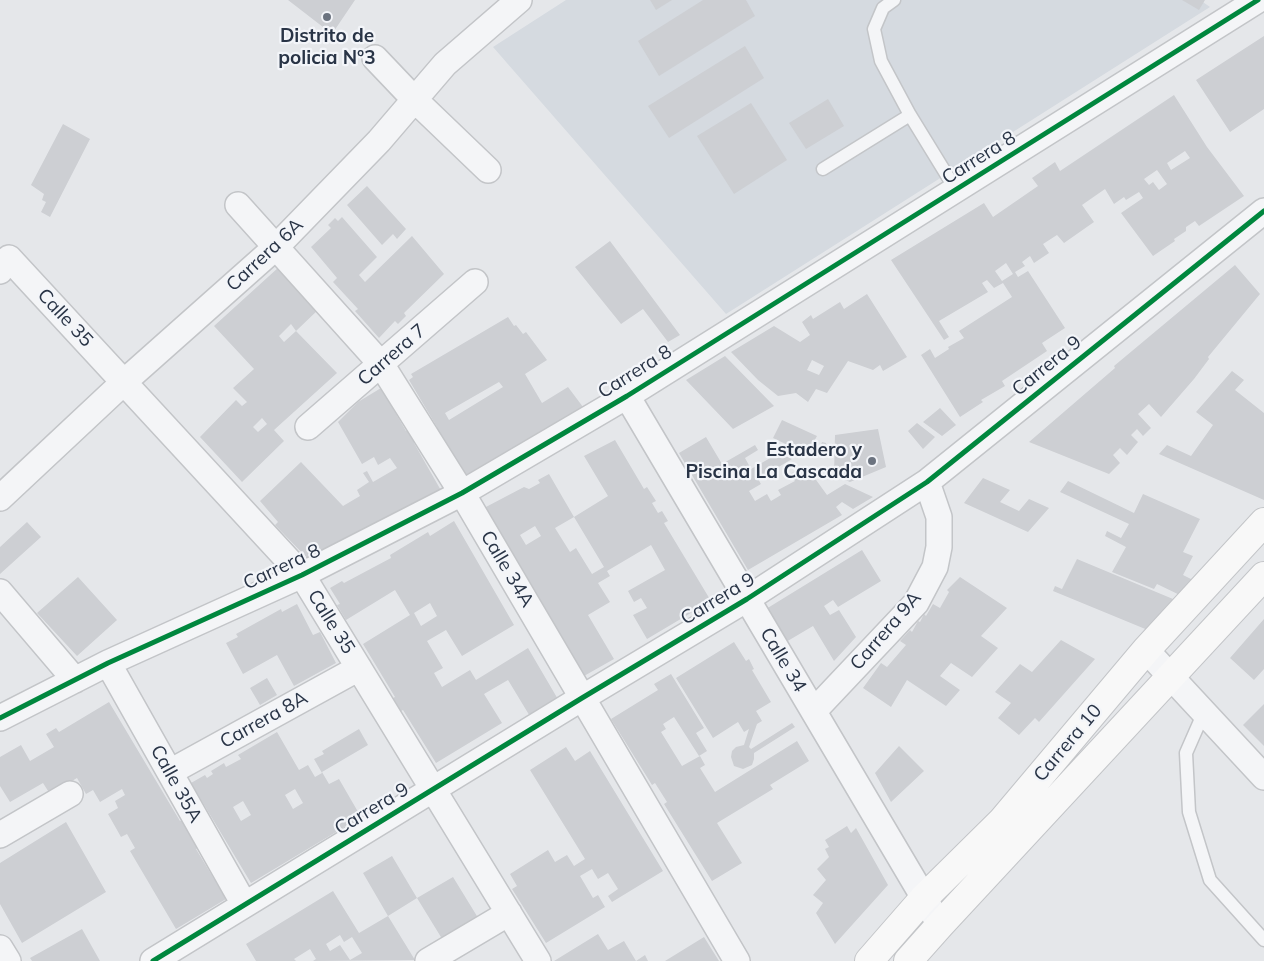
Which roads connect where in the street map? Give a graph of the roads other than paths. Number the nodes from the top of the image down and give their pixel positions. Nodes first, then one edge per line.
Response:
1 (519, 0) edge
2 (894, 0) edge
3 (1258, 0) edge
4 (375, 58) dead end
5 (415, 100) junction
6 (910, 115) junction
7 (824, 168) dead end
8 (488, 170) dead end
9 (956, 190) junction
10 (238, 206) dead end
11 (1264, 211) edge
12 (276, 247) junction
13 (5, 265) edge
14 (475, 282) dead end
15 (381, 364) junction
16 (124, 382) junction
17 (627, 396) junction
18 (308, 427) dead end
19 (927, 482) junction
20 (462, 493) junction
21 (0, 498) edge
22 (1264, 522) edge
23 (302, 575) junction
24 (1264, 576) edge
25 (0, 592) edge
26 (747, 599) junction
27 (1146, 650) junction
28 (108, 663) junction
29 (359, 668) junction
30 (1171, 676) junction
31 (75, 680) junction
32 (582, 698) junction
33 (814, 712) junction
34 (1204, 712) junction
35 (0, 718) edge
36 (170, 772) junction
37 (1264, 777) edge
38 (433, 789) junction
39 (70, 794) dead end
40 (0, 835) edge
41 (924, 898) junction
42 (244, 904) junction
43 (509, 913) junction
44 (940, 925) junction
45 (1264, 940) edge
46 (0, 948) edge
47 (8, 961) edge
48 (152, 961) edge
49 (428, 961) edge
50 (538, 961) edge
51 (738, 961) edge
52 (870, 961) edge
53 (908, 961) edge

1 - 5 street, Carrera 6A
2 - 6 lane
3 - 9 street, Carrera 8
4 - 5 street
5 - 8 street
5 - 12 street, Carrera 6A
6 - 7 lane
6 - 9 lane
9 - 17 street, Carrera 8
10 - 12 street, Calle 34A
11 - 19 street, Carrera 9
12 - 15 street, Calle 34A
12 - 16 street, Carrera 6A
13 - 16 street, Calle 35
14 - 15 street, Carrera 7
15 - 18 street, Carrera 7
15 - 20 street, Calle 34A
16 - 21 street, Carrera 6A
16 - 23 street, Calle 35
17 - 20 street, Carrera 8
17 - 26 street, Calle 34
19 - 26 street, Carrera 9
19 - 33 street, Carrera 9A
20 - 23 street, Carrera 8
20 - 32 street, Calle 34A
22 - 27 main road, Carrera 10
23 - 28 street, Carrera 8
23 - 29 street, Calle 35
24 - 30 main road, Carrera 10
25 - 31 street
26 - 32 street, Carrera 9
26 - 33 street, Calle 34
27 - 30 street
27 - 41 main road, Carrera 10
28 - 31 street, Carrera 8
28 - 36 street, Calle 35A
29 - 36 street, Carrera 8A
29 - 38 street, Calle 35
30 - 34 street
30 - 44 main road, Carrera 10
31 - 35 street, Carrera 8
32 - 38 street, Carrera 9
32 - 51 street, Calle 34A
33 - 41 street, Calle 34
34 - 37 street
34 - 45 lane
36 - 42 street, Calle 35A
38 - 42 street, Carrera 9
38 - 43 street, Calle 35
39 - 40 street
41 - 44 street, Calle 34
41 - 52 main road, Carrera 10
42 - 48 street, Carrera 9
43 - 49 street
43 - 50 street, Calle 35
44 - 53 main road, Carrera 10
46 - 47 street

